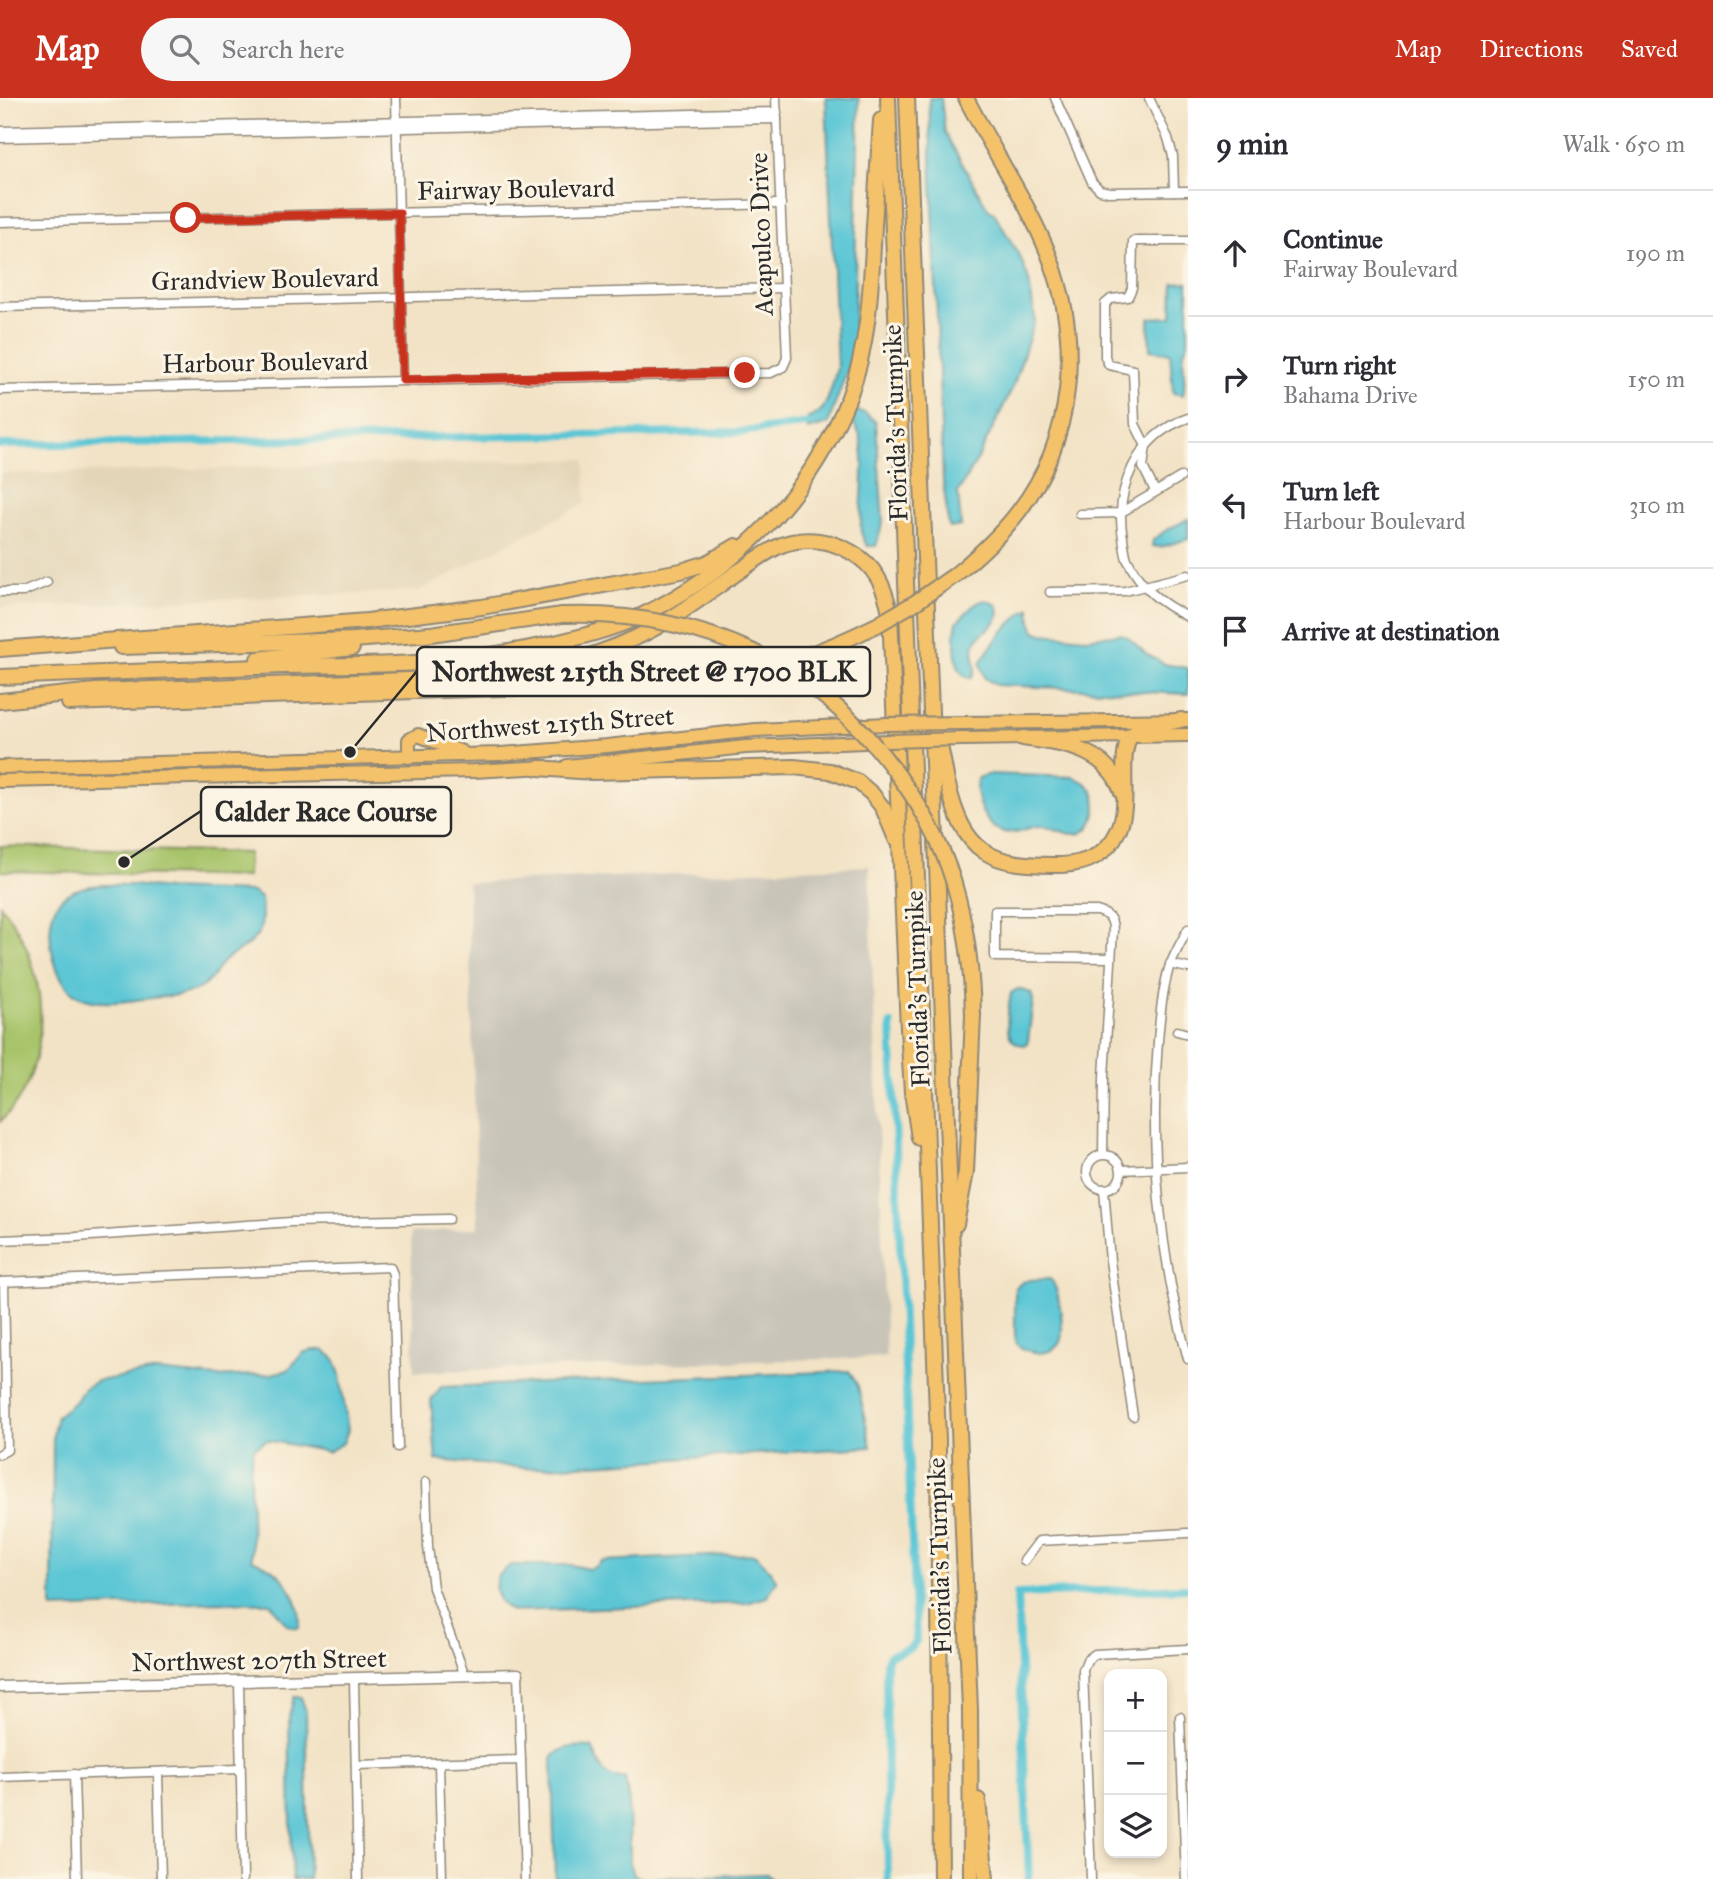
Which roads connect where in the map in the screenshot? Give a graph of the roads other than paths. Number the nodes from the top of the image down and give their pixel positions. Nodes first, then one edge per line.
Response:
1 (396, 98) edge
2 (776, 98) edge
3 (886, 98) edge
4 (907, 98) edge
5 (966, 98) edge
6 (1055, 98) edge
7 (1149, 98) edge
8 (777, 115) junction
9 (397, 125) junction
10 (0, 131) edge
11 (0, 138) edge
12 (1174, 191) junction
13 (1188, 191) edge
14 (781, 204) junction
15 (399, 213) junction
16 (0, 222) edge
17 (1188, 241) edge
18 (783, 288) junction
19 (400, 297) junction
20 (0, 307) edge
21 (783, 367) joint
22 (403, 380) junction
23 (0, 390) edge
24 (1188, 418) edge
25 (825, 446) junction
26 (1146, 446) junction
27 (1181, 477) dead end
28 (1155, 491) junction
29 (1080, 513) dead end
30 (1119, 513) junction
31 (1188, 575) edge
32 (47, 582) dead end
33 (1145, 587) junction
34 (0, 592) edge
35 (1050, 592) dead end
36 (1188, 617) edge
37 (431, 634) junction
38 (0, 650) edge
39 (159, 670) junction
40 (0, 677) edge
41 (0, 703) edge
42 (1184, 720) edge
43 (931, 722) junction
44 (1130, 736) junction
45 (1188, 736) edge
46 (1023, 738) junction
47 (472, 755) junction
48 (410, 757) junction
49 (0, 767) edge
50 (538, 768) junction
51 (0, 781) edge
52 (1124, 798) junction
53 (900, 850) junction
54 (1188, 929) edge
55 (1111, 958) junction
56 (1170, 964) junction
57 (1187, 968) edge
58 (1177, 1031) dead end
59 (1188, 1034) edge
60 (1103, 1154) junction
61 (1188, 1167) edge
62 (1158, 1168) junction
63 (1121, 1170) junction
64 (1104, 1189) junction
65 (929, 1196) junction
66 (449, 1219) dead end
67 (0, 1240) edge
68 (952, 1246) junction
69 (2, 1282) edge
70 (1185, 1336) edge
71 (1188, 1359) edge
72 (1133, 1416) dead end
73 (398, 1447) dead end
74 (0, 1454) edge
75 (426, 1482) dead end
76 (1188, 1533) edge
77 (1024, 1562) dead end
78 (1188, 1650) edge
79 (519, 1674) joint
80 (465, 1676) junction
81 (354, 1680) junction
82 (239, 1682) junction
83 (0, 1687) edge
84 (970, 1710) junction
85 (1180, 1717) dead end
86 (1185, 1741) edge
87 (521, 1760) junction
88 (439, 1763) junction
89 (356, 1765) junction
90 (239, 1769) junction
91 (158, 1772) junction
92 (74, 1774) junction
93 (0, 1777) edge
94 (77, 1879) edge
95 (161, 1879) edge
96 (243, 1879) edge
97 (358, 1879) edge
98 (442, 1879) edge
99 (525, 1879) edge
100 (941, 1879) edge
101 (971, 1879) edge
102 (986, 1879) edge
103 (1091, 1879) edge
104 (1186, 1879) edge

1 - 9 street
2 - 8 street, Acapulco Drive
3 - 25 highway
3 - 65 highway, Florida's Turnpike
4 - 43 highway, Florida's Turnpike
5 - 41 highway, bridge
6 - 12 street
7 - 12 street
8 - 9 street
8 - 14 street, Acapulco Drive
9 - 10 street
9 - 11 street
9 - 15 street
12 - 13 street
14 - 15 street, Fairway Boulevard
14 - 18 street, Acapulco Drive
15 - 16 street, Fairway Boulevard
15 - 19 street
17 - 26 street
18 - 19 street, Grandview Boulevard
18 - 21 street, Acapulco Drive
19 - 20 street, Grandview Boulevard
19 - 22 street
21 - 22 street, Harbour Boulevard
22 - 23 street, Harbour Boulevard
24 - 26 street
25 - 38 highway
25 - 39 highway
26 - 28 street
26 - 30 street
27 - 28 street
28 - 30 street
29 - 30 street
30 - 33 street
31 - 33 street
32 - 34 street
33 - 35 street
33 - 36 street
37 - 38 highway
37 - 39 highway
37 - 68 highway, bridge
39 - 40 highway
41 - 53 highway
42 - 44 highway
42 - 47 main road, Northwest 215th Street, bridge
43 - 52 highway
43 - 68 highway, Florida's Turnpike
44 - 45 main road, Northwest 215th Street
44 - 46 main road, Northwest 215th Street
44 - 52 highway
46 - 50 main road, Northwest 215th Street, bridge
46 - 52 highway
47 - 48 main road, Northwest 215th Street
47 - 48 main road
48 - 49 main road, Northwest 215th Street
50 - 51 main road, Northwest 215th Street
50 - 53 highway
53 - 65 highway
54 - 56 street
55 - 55 street
55 - 60 street
56 - 57 street
56 - 62 street
58 - 59 street
60 - 63 street
60 - 64 street
61 - 62 street
62 - 63 street
62 - 70 street
63 - 64 street
64 - 72 street
65 - 100 highway, Florida's Turnpike
66 - 67 street
68 - 84 highway, Florida's Turnpike
69 - 73 street
69 - 74 street
70 - 71 street
75 - 80 street
76 - 77 street
78 - 103 street
79 - 80 street, Northwest 207th Street
79 - 87 street
80 - 81 street, Northwest 207th Street
81 - 82 street, Northwest 207th Street
81 - 89 street
82 - 83 street, Northwest 207th Street
82 - 90 street
84 - 101 highway, Florida's Turnpike
84 - 102 highway
85 - 86 street
86 - 104 street
87 - 88 street
87 - 99 street
88 - 89 street
88 - 98 street
89 - 97 street
90 - 91 street
90 - 96 street
91 - 92 street
91 - 95 street
92 - 93 street
92 - 94 street

